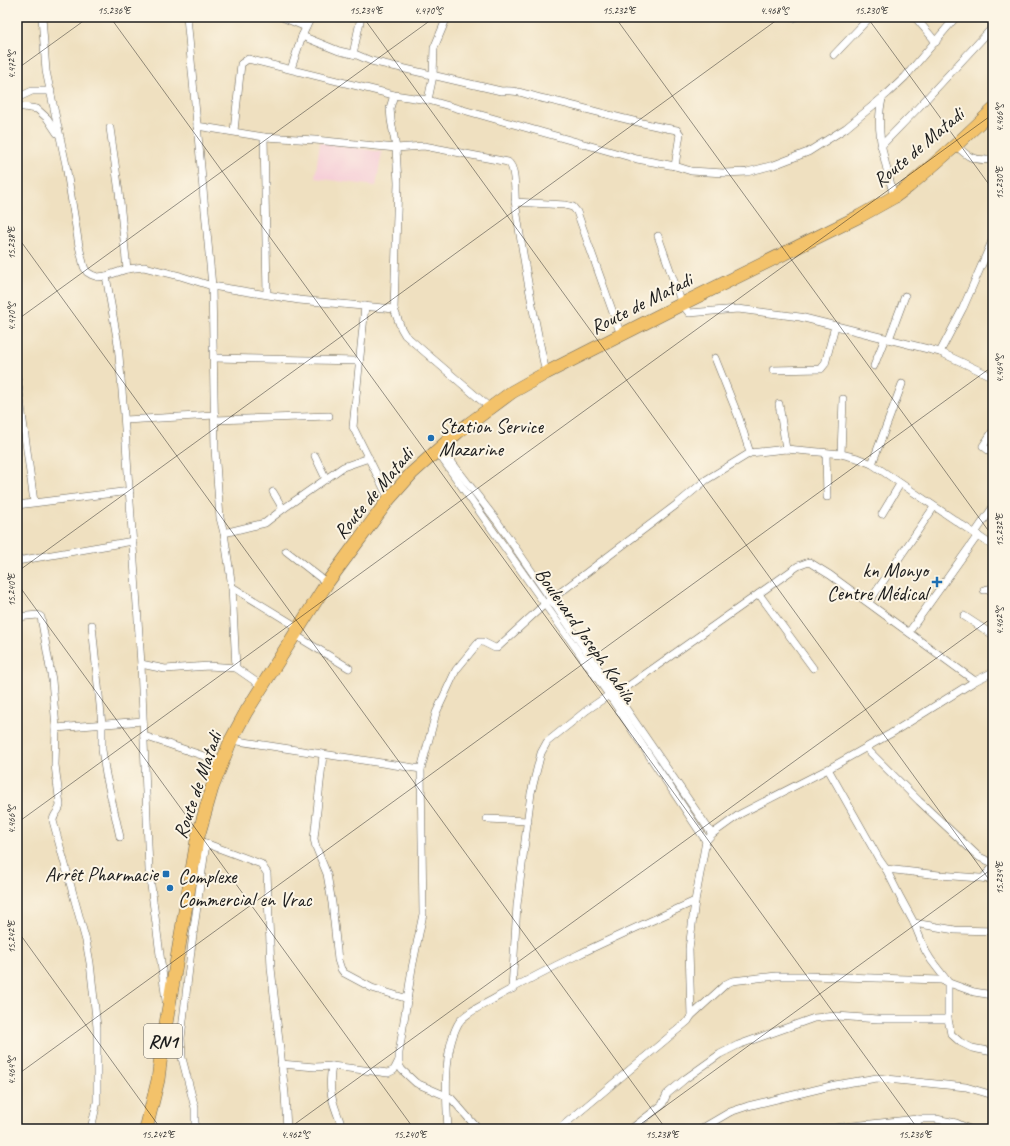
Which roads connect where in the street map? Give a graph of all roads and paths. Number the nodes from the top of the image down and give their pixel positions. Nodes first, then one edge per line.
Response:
1 (42, 17) edge
2 (187, 17) edge
3 (282, 17) edge
4 (310, 17) edge
5 (362, 17) edge
6 (447, 17) edge
7 (870, 17) edge
8 (915, 17) edge
9 (956, 17) edge
10 (306, 27) junction
11 (993, 27) edge
12 (302, 36) junction
13 (936, 42) junction
14 (352, 54) junction
15 (834, 55) dead end
16 (291, 69) junction
17 (433, 76) junction
18 (51, 91) junction
19 (394, 94) junction
20 (17, 98) edge
21 (882, 98) junction
22 (428, 100) junction
23 (17, 106) edge
24 (993, 110) edge
25 (197, 126) junction
26 (110, 128) dead end
27 (234, 131) junction
28 (59, 136) junction
29 (264, 137) junction
30 (956, 145) junction
31 (881, 146) junction
32 (396, 148) junction
33 (993, 160) edge
34 (675, 166) junction
35 (894, 197) junction
36 (515, 202) junction
37 (658, 236) dead end
38 (993, 239) edge
39 (127, 270) junction
40 (106, 276) junction
41 (212, 286) junction
42 (267, 294) junction
43 (905, 296) dead end
44 (682, 304) junction
45 (364, 306) junction
46 (394, 309) junction
47 (835, 326) junction
48 (621, 335) junction
49 (887, 338) junction
50 (940, 352) junction
51 (214, 358) junction
52 (715, 358) dead end
53 (359, 361) junction
54 (874, 366) dead end
55 (773, 370) dead end
56 (546, 373) junction
57 (17, 377) edge
58 (993, 377) edge
59 (902, 384) dead end
60 (843, 399) dead end
61 (779, 404) dead end
62 (490, 408) junction
63 (329, 416) dead end
64 (215, 418) junction
65 (125, 420) junction
66 (993, 431) edge
67 (438, 449) junction
68 (786, 449) junction
69 (750, 453) junction
70 (826, 453) junction
71 (841, 454) junction
72 (993, 454) edge
73 (315, 456) dead end
74 (369, 458) junction
75 (872, 464) junction
76 (326, 479) junction
77 (900, 484) junction
78 (130, 491) junction
79 (273, 492) dead end
80 (827, 497) dead end
81 (390, 499) junction
82 (34, 502) junction
83 (17, 504) edge
84 (934, 507) junction
85 (993, 507) edge
86 (283, 509) junction
87 (882, 514) dead end
88 (224, 533) junction
89 (976, 534) junction
90 (133, 541) junction
91 (993, 546) edge
92 (286, 551) dead end
93 (17, 560) edge
94 (327, 583) junction
95 (232, 587) junction
96 (993, 588) edge
97 (984, 590) dead end
98 (759, 594) junction
99 (547, 602) junction
100 (869, 602) junction
101 (964, 616) dead end
102 (17, 618) edge
103 (92, 625) dead end
104 (297, 632) junction
105 (909, 632) junction
106 (993, 635) edge
107 (141, 664) junction
108 (236, 668) junction
109 (349, 668) dead end
110 (812, 668) dead end
111 (992, 675) edge
112 (975, 681) junction
113 (262, 686) junction
114 (617, 694) junction
115 (609, 695) junction
116 (143, 721) junction
117 (102, 725) junction
118 (56, 728) junction
119 (144, 736) junction
120 (231, 740) junction
121 (866, 748) junction
122 (324, 755) junction
123 (222, 762) junction
124 (421, 769) junction
125 (828, 769) junction
126 (487, 819) dead end
127 (528, 821) junction
128 (712, 834) junction
129 (120, 838) dead end
130 (706, 841) junction
131 (202, 842) junction
132 (993, 862) edge
133 (993, 867) edge
134 (886, 869) junction
135 (983, 878) junction
136 (993, 879) edge
137 (695, 901) junction
138 (914, 923) junction
139 (993, 931) edge
140 (948, 982) junction
141 (512, 989) junction
142 (993, 995) edge
143 (408, 998) junction
144 (168, 1015) junction
145 (691, 1016) junction
146 (948, 1019) junction
147 (993, 1052) edge
148 (398, 1062) junction
149 (281, 1064) junction
150 (332, 1066) junction
151 (993, 1095) edge
152 (446, 1096) junction
153 (918, 1119) junction
154 (91, 1129) edge
155 (146, 1129) edge
156 (195, 1129) edge
157 (287, 1129) edge
158 (343, 1129) edge
159 (448, 1129) edge
160 (478, 1129) edge
161 (559, 1129) edge
162 (631, 1129) edge
163 (701, 1129) edge
164 (825, 1129) edge
165 (918, 1129) edge
166 (969, 1129) edge

1 - 18 street
2 - 25 street
3 - 10 street
4 - 10 street
5 - 14 street
6 - 17 street
7 - 15 street
8 - 13 street
9 - 13 street
10 - 12 street
11 - 31 street
12 - 14 street
12 - 16 street
13 - 21 street
14 - 17 street
16 - 19 street
16 - 27 street
17 - 22 street
17 - 34 street
18 - 20 street
18 - 28 street
19 - 22 street
19 - 32 street
21 - 31 street
21 - 34 street
22 - 34 street
23 - 28 street
24 - 30 highway, Route de Matadi / RN1
25 - 27 street
25 - 41 street
26 - 39 street
27 - 29 street
28 - 40 street
29 - 32 street
29 - 42 street
30 - 33 street
30 - 35 highway, Route de Matadi / RN1
31 - 35 street
32 - 36 street
32 - 46 street
35 - 44 highway, Route de Matadi / RN1
36 - 48 street
36 - 56 street
37 - 44 street
38 - 50 street
39 - 40 street
39 - 41 street
40 - 65 street
41 - 42 street
41 - 51 street
42 - 45 street
43 - 49 street
44 - 47 street
44 - 48 highway, Route de Matadi / RN1
45 - 46 street
45 - 53 street
46 - 62 street
47 - 49 street
47 - 55 street
48 - 56 highway, Route de Matadi / RN1
49 - 50 street
49 - 54 street
50 - 58 street
51 - 53 street
51 - 64 street
52 - 69 street
53 - 74 street
56 - 62 highway, Route de Matadi / RN1
57 - 82 street
59 - 75 street
60 - 71 street
61 - 68 street
62 - 67 highway, Route de Matadi / RN1
63 - 64 street
64 - 65 street
64 - 88 street
65 - 78 street
66 - 72 street
67 - 81 highway, Route de Matadi / RN1
67 - 99 street, Boulevard Joseph Kabila
68 - 69 street
68 - 70 street
69 - 99 street
70 - 71 street
70 - 80 street
71 - 75 street
73 - 76 street
74 - 76 street
74 - 81 street
75 - 77 street
76 - 86 street
77 - 84 street
77 - 87 street
78 - 82 street
78 - 90 street
79 - 86 street
81 - 94 highway, Route de Matadi / RN1
82 - 83 street
84 - 89 street
84 - 100 street
85 - 89 street
86 - 88 street
88 - 95 street
89 - 91 street
89 - 105 street
90 - 93 street
90 - 107 street
92 - 94 street
94 - 104 highway, Route de Matadi / RN1
95 - 104 street
95 - 108 street
96 - 97 street
98 - 100 street
98 - 110 street
98 - 114 street
99 - 114 street, Boulevard Joseph Kabila
99 - 115 street, Boulevard Joseph Kabila
99 - 124 street
100 - 105 street
101 - 106 street
102 - 118 street
103 - 117 street
104 - 109 street
104 - 113 highway, Route de Matadi / RN1
105 - 112 street
107 - 108 street
107 - 116 street
108 - 113 street
111 - 112 street
112 - 121 street
113 - 120 highway, Route de Matadi / RN1
114 - 115 street
114 - 128 street, Boulevard Joseph Kabila
115 - 127 street
115 - 130 street, Boulevard Joseph Kabila
116 - 117 street
116 - 119 street
117 - 118 street
117 - 129 street
118 - 154 street
119 - 123 street
119 - 144 street
120 - 122 street
120 - 123 highway, Route de Matadi / RN1
121 - 125 street
121 - 132 street
122 - 124 street
122 - 143 street
123 - 131 highway, Route de Matadi / RN1
124 - 143 street
125 - 128 street
125 - 134 street
126 - 127 street
127 - 141 street
128 - 130 street
130 - 137 street
131 - 144 highway, Route de Matadi / RN1
131 - 149 street
131 - 156 street
133 - 135 street
134 - 135 street
134 - 138 street
135 - 136 street
137 - 141 street
137 - 145 street
138 - 139 street
138 - 140 street
140 - 142 street
140 - 145 street
140 - 146 street
141 - 152 street
143 - 148 street
144 - 155 highway, Route de Matadi / RN1
145 - 161 street
146 - 147 street
146 - 162 street
148 - 150 street
148 - 152 street
149 - 150 street
149 - 157 street
150 - 158 street
151 - 163 street
152 - 159 street
152 - 160 street
153 - 164 street
153 - 165 street
153 - 166 street

